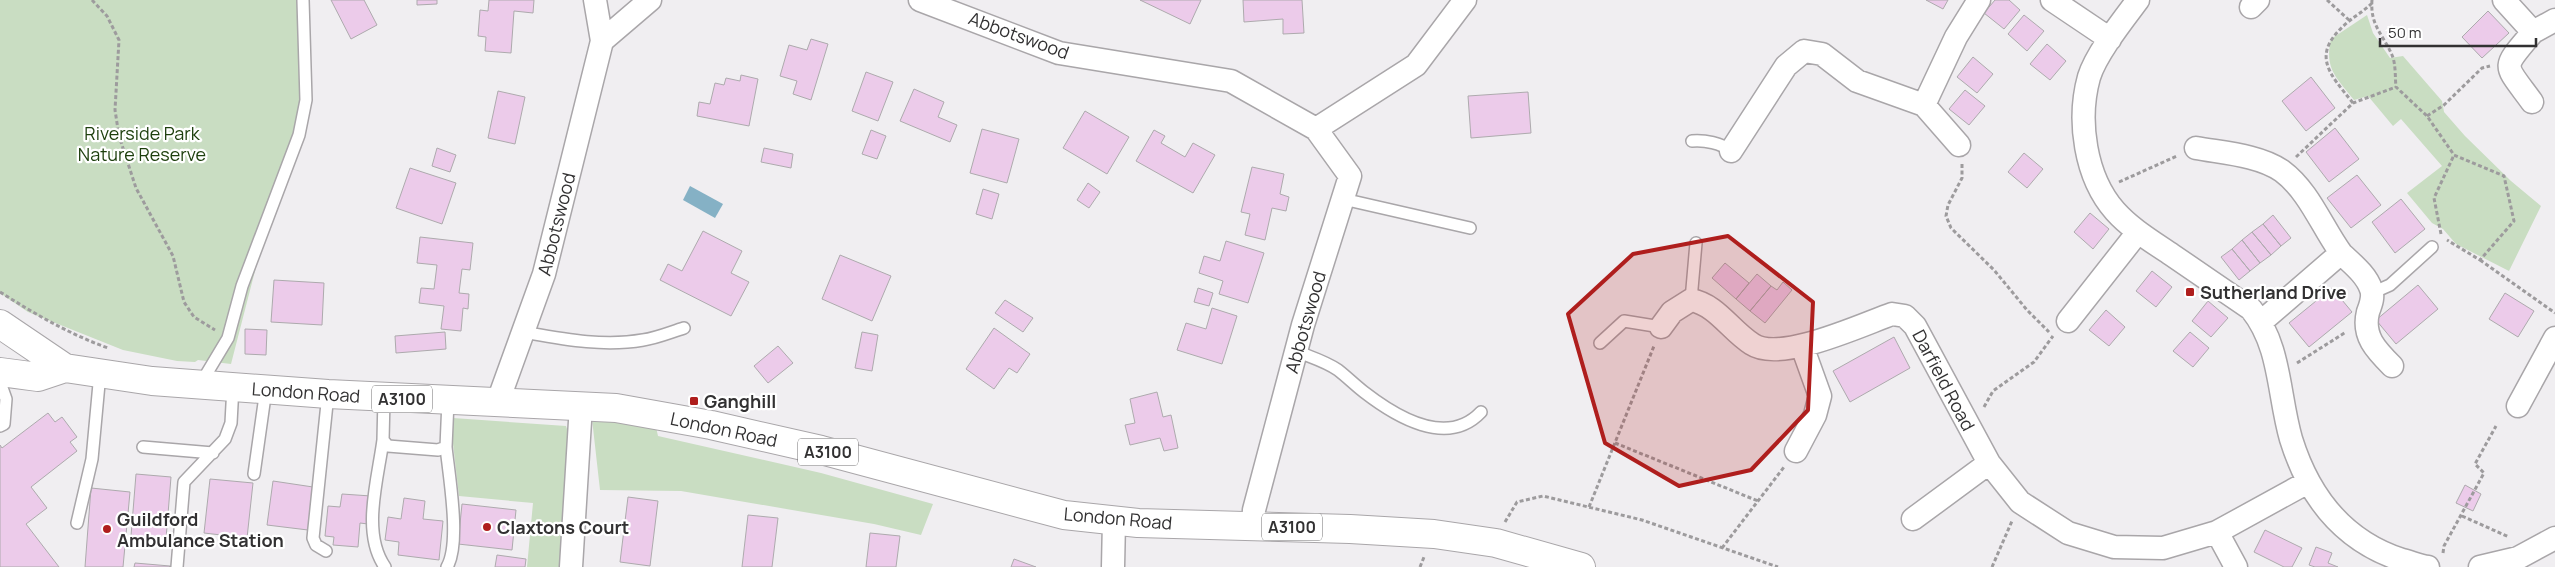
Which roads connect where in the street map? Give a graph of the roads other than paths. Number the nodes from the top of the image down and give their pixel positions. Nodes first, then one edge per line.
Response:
1 (303, 0) edge
2 (595, 0) edge
3 (650, 0) edge
4 (920, 0) edge
5 (1465, 0) edge
6 (1979, 0) edge
7 (2052, 0) edge
8 (2138, 0) edge
9 (2504, 0) edge
10 (2555, 20) edge
11 (2533, 32) junction
12 (2110, 39) junction
13 (602, 41) junction
14 (2532, 102) dead end
15 (1924, 105) junction
16 (1316, 129) junction
17 (1692, 141) dead end
18 (1959, 145) road end
19 (2196, 148) road end
20 (1731, 151) joint
21 (1343, 199) junction
22 (1470, 228) dead end
23 (2138, 232) junction
24 (1696, 243) dead end
25 (2432, 248) dead end
26 (2341, 253) junction
27 (2372, 293) junction
28 (1690, 300) junction
29 (2068, 321) dead end
30 (2261, 322) junction
31 (0, 324) edge
32 (1662, 327) joint
33 (684, 328) dead end
34 (523, 332) junction
35 (2555, 338) edge
36 (1600, 343) dead end
37 (1802, 346) junction
38 (1296, 351) junction
39 (106, 361) junction
40 (2392, 366) dead end
41 (65, 368) junction
42 (0, 372) edge
43 (0, 382) edge
44 (201, 383) junction
45 (233, 386) junction
46 (266, 389) junction
47 (328, 394) junction
48 (384, 398) junction
49 (448, 401) junction
50 (497, 404) junction
51 (581, 405) junction
52 (2518, 406) dead end
53 (1482, 412) dead end
54 (0, 426) edge
55 (383, 440) junction
56 (143, 447) dead end
57 (446, 447) junction
58 (1796, 451) road end
59 (213, 452) junction
60 (1989, 463) junction
61 (254, 474) dead end
62 (2308, 482) junction
63 (1913, 519) dead end
64 (1114, 521) junction
65 (77, 524) dead end
66 (1254, 526) junction
67 (2218, 532) junction
68 (2555, 538) edge
69 (326, 551) dead end
70 (2435, 564) edge
71 (177, 567) edge
72 (386, 567) edge
73 (447, 567) edge
74 (571, 567) edge
75 (1112, 567) edge
76 (1581, 567) edge
77 (2236, 567) edge
78 (2480, 567) edge

1 - 44 lane
2 - 13 street, Abbotswood
3 - 13 street
4 - 16 street, Abbotswood
5 - 16 street
6 - 15 street
7 - 12 street
8 - 12 street
9 - 11 street
10 - 11 street
11 - 14 street
12 - 23 street
13 - 34 street, Abbotswood
15 - 18 street
15 - 20 street
16 - 21 street, Abbotswood
17 - 20 lane
19 - 26 street
21 - 22 lane
21 - 38 street, Abbotswood
23 - 29 street
23 - 30 street
24 - 28 lane
25 - 27 lane
26 - 27 street
26 - 30 street
27 - 40 street
28 - 32 street
28 - 37 street, Darfield Road
30 - 62 street
31 - 41 main road, A3100
32 - 36 lane
33 - 34 lane
34 - 50 street, Abbotswood
35 - 52 street
37 - 58 street
37 - 60 street, Darfield Road
38 - 53 lane
38 - 66 street, Abbotswood
39 - 41 main road, London Road / A3100
39 - 44 main road, London Road / A3100
39 - 65 lane
41 - 42 main road
43 - 54 lane
44 - 45 main road, London Road / A3100
45 - 46 main road, London Road / A3100
45 - 59 lane
46 - 47 main road, London Road / A3100
46 - 61 lane
47 - 48 main road, London Road / A3100
47 - 69 lane
48 - 49 main road, London Road / A3100
48 - 55 lane
49 - 50 main road, London Road / A3100
49 - 57 lane
50 - 51 main road, London Road / A3100
51 - 64 main road, London Road / A3100
51 - 74 street
55 - 57 lane
55 - 72 lane
56 - 59 lane
57 - 73 lane
59 - 71 lane
60 - 63 street
60 - 67 street, Darfield Road
62 - 67 street, Darfield Road
62 - 70 street
64 - 66 main road, London Road / A3100
64 - 75 street
66 - 76 main road, London Road / A3100
67 - 77 street
68 - 78 street

